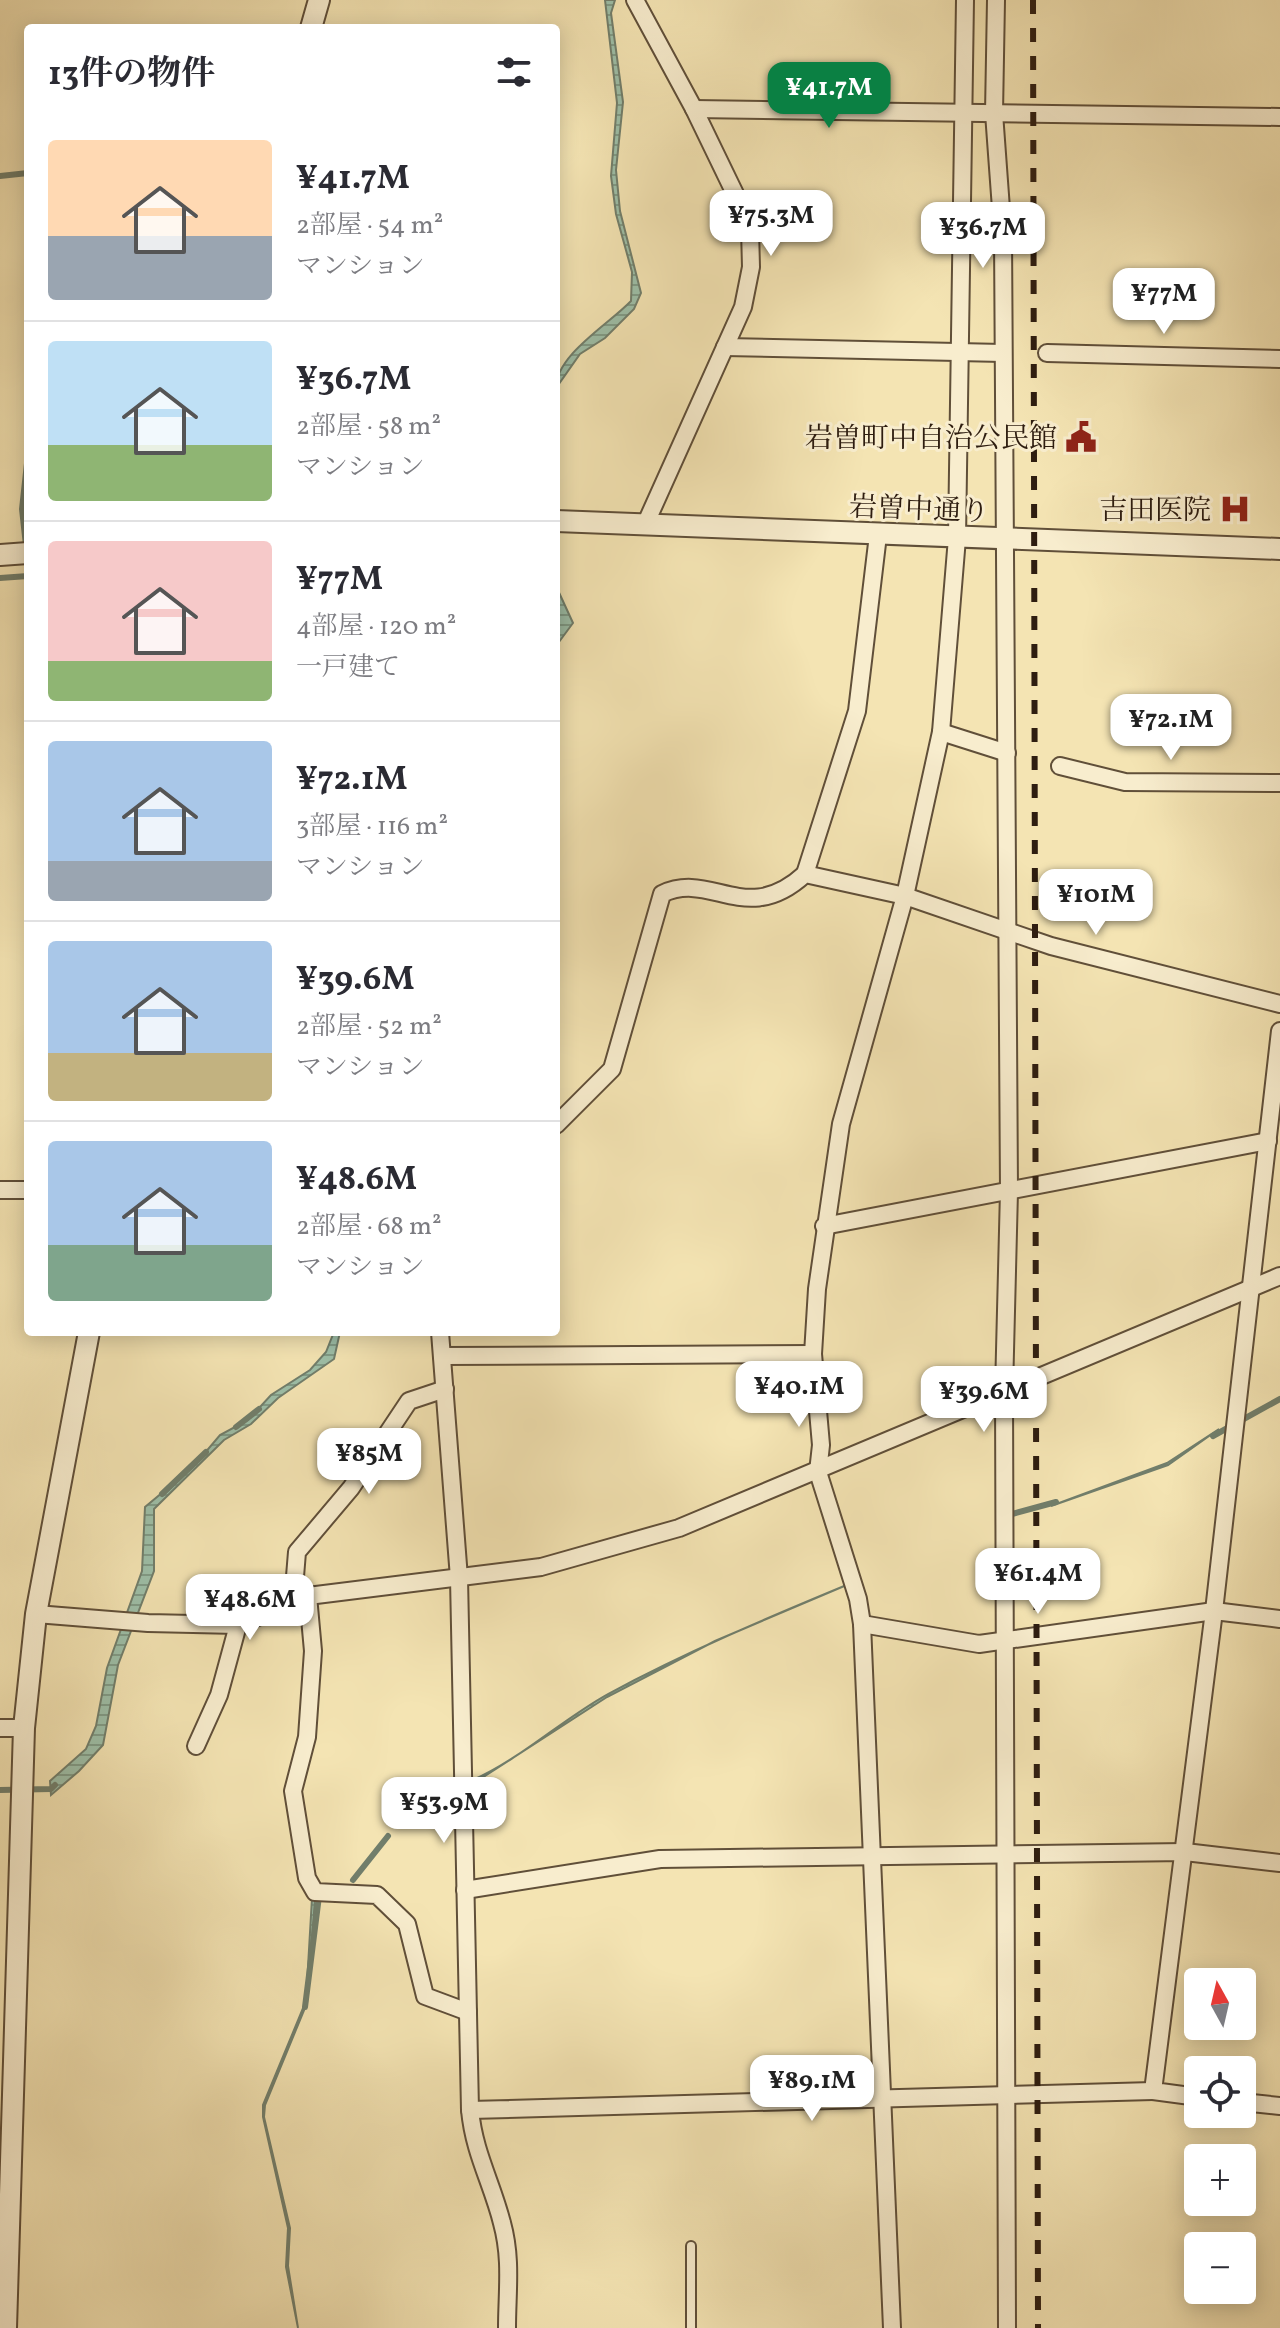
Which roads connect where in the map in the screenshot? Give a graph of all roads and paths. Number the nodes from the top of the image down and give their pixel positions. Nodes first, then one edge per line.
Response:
1 (319, 0) edge
2 (635, 0) edge
3 (965, 0) edge
4 (996, 0) edge
5 (312, 24) edge
6 (694, 109) junction
7 (963, 112) junction
8 (994, 113) junction
9 (1280, 117) edge
10 (725, 347) junction
11 (960, 353) junction
12 (1003, 353) junction
13 (1047, 353) dead end
14 (1280, 359) edge
15 (560, 521) edge
16 (645, 525) junction
17 (878, 535) junction
18 (957, 538) junction
19 (1004, 540) junction
20 (1280, 549) edge
21 (24, 553) edge
22 (0, 555) edge
23 (941, 732) junction
24 (1007, 753) junction
25 (1060, 766) dead end
26 (1280, 783) edge
27 (805, 874) junction
28 (905, 896) junction
29 (1007, 928) junction
30 (1280, 1004) edge
31 (1280, 1031) edge
32 (560, 1121) edge
33 (1268, 1141) junction
34 (0, 1190) edge
35 (24, 1190) edge
36 (1009, 1191) junction
37 (824, 1226) junction
38 (1280, 1276) edge
39 (1252, 1286) junction
40 (88, 1336) edge
41 (440, 1336) edge
42 (813, 1354) junction
43 (442, 1356) junction
44 (445, 1389) junction
45 (1004, 1391) junction
46 (818, 1472) junction
47 (459, 1578) junction
48 (300, 1598) junction
49 (1214, 1611) junction
50 (36, 1614) junction
51 (1280, 1619) edge
52 (862, 1624) junction
53 (238, 1625) junction
54 (1004, 1640) junction
55 (0, 1728) edge
56 (24, 1728) junction
57 (196, 1746) dead end
58 (1185, 1852) junction
59 (1005, 1855) junction
60 (871, 1857) junction
61 (1280, 1863) edge
62 (465, 1890) junction
63 (468, 2012) junction
64 (1153, 2091) junction
65 (1184, 2095) edge
66 (1006, 2097) junction
67 (880, 2101) junction
68 (1256, 2103) edge
69 (1280, 2106) edge
70 (470, 2110) junction
71 (691, 2246) dead end
72 (6, 2328) edge
73 (507, 2328) edge
74 (691, 2328) edge
75 (892, 2328) edge
76 (1007, 2328) edge

1 - 5 street
2 - 6 street
3 - 7 street
4 - 8 street
6 - 7 street
6 - 10 street
7 - 8 street
7 - 11 street
8 - 9 street
8 - 12 street
10 - 11 street
10 - 16 street
11 - 12 street
11 - 18 street
12 - 19 street
13 - 14 street
15 - 16 street, 岩曽中通り
16 - 17 street, 岩曽中通り
17 - 18 street, 岩曽中通り
17 - 27 street
18 - 19 street, 岩曽中通り
18 - 23 street
19 - 20 street, 岩曽中通り
19 - 24 street
21 - 22 street
23 - 24 street
23 - 28 street
24 - 29 street
25 - 26 street
27 - 28 street
27 - 32 street
28 - 29 street
28 - 37 street
29 - 30 street
29 - 36 street
31 - 33 street
33 - 36 street
33 - 39 street
34 - 35 street
36 - 37 street
36 - 45 street
37 - 42 street
38 - 39 street
39 - 45 street
39 - 49 street
40 - 50 street
41 - 43 street
42 - 43 street
42 - 46 street
43 - 44 street
44 - 47 street
44 - 48 street
45 - 46 street
45 - 54 street
46 - 47 street
46 - 52 street
47 - 48 street
47 - 62 street
48 - 53 street
48 - 63 street
49 - 51 street
49 - 54 street
49 - 58 street
50 - 53 street
50 - 56 street
52 - 54 street
52 - 60 street
53 - 57 street
54 - 59 street
55 - 56 street
56 - 72 street
58 - 59 street
58 - 61 street
58 - 64 street
59 - 60 street
59 - 66 street
60 - 62 street
60 - 67 street
62 - 63 street
63 - 70 street
64 - 65 street
64 - 66 street
66 - 67 street
66 - 76 street
67 - 70 street
67 - 75 street
68 - 69 street
70 - 73 street
71 - 74 lane

